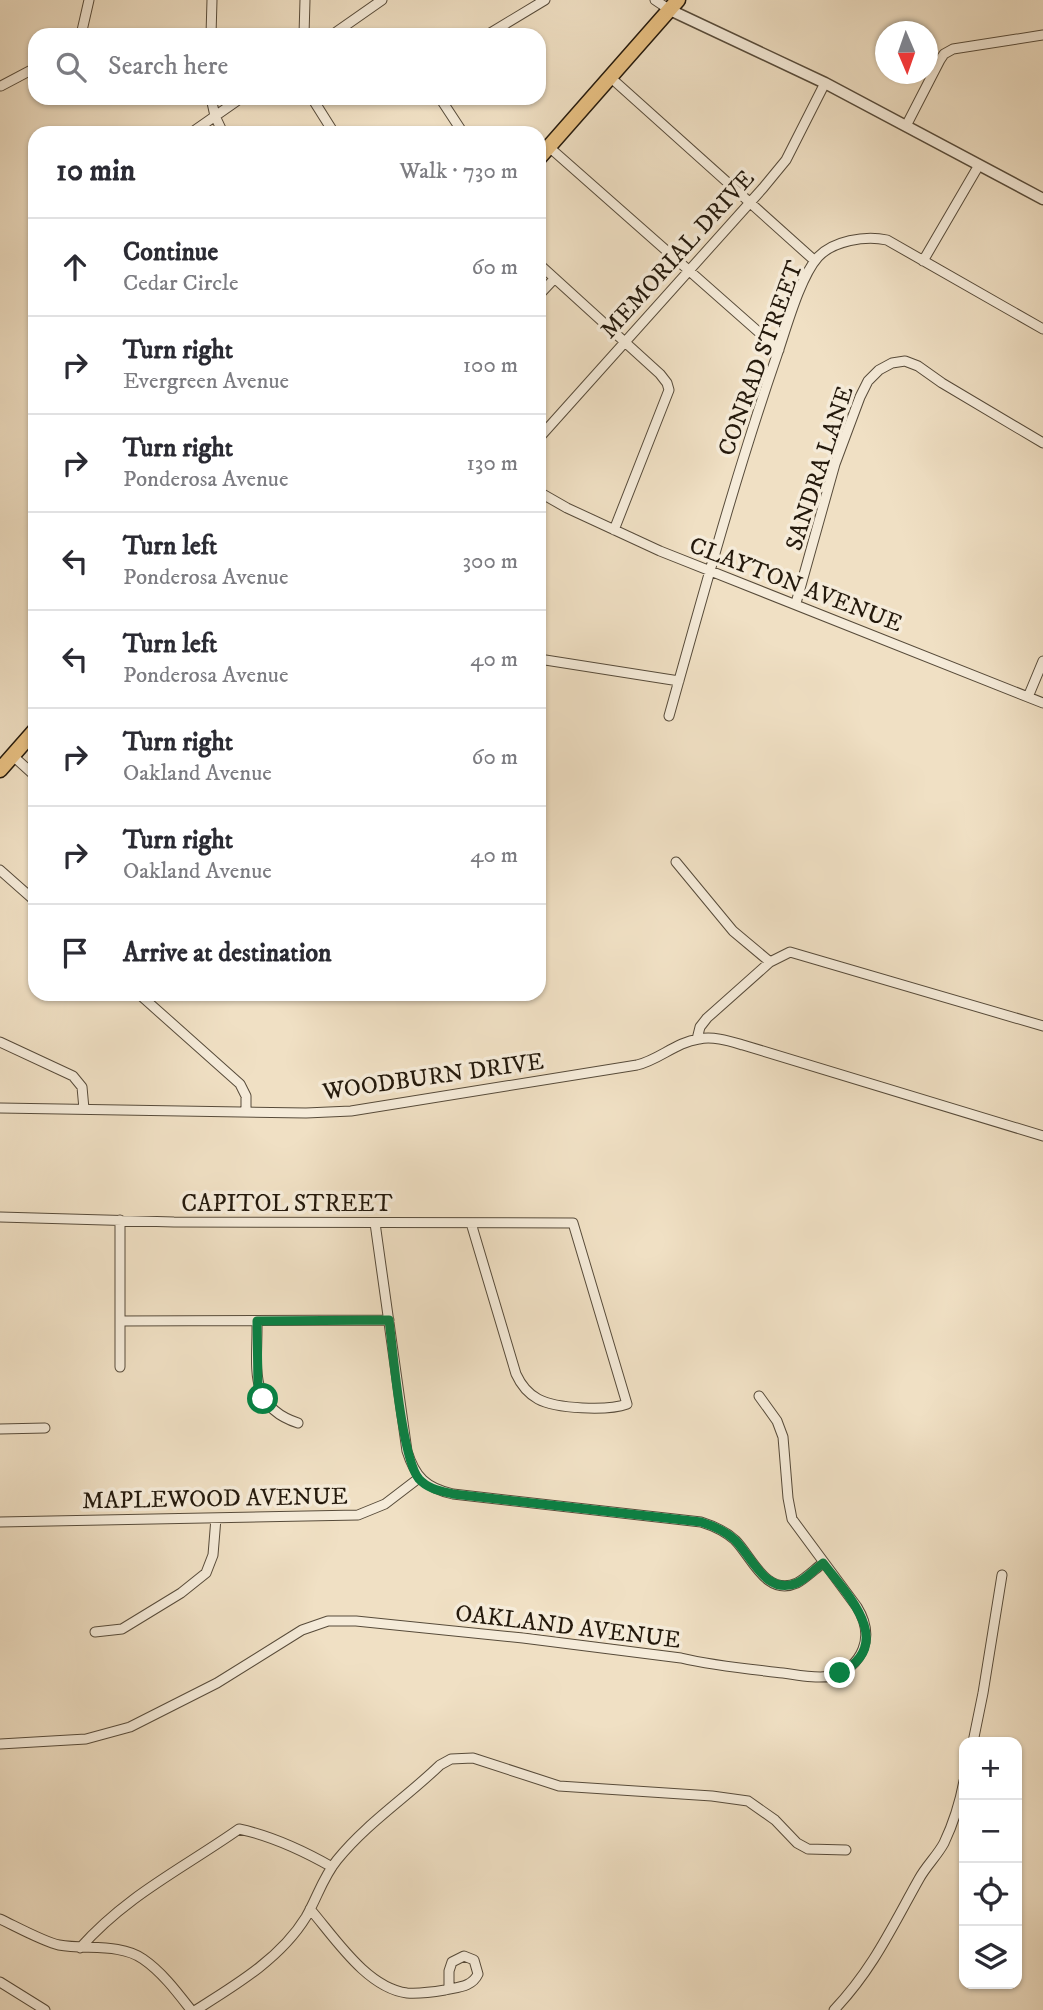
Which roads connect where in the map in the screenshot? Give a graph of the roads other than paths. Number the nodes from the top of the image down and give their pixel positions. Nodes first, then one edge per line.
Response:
1 (89, 0) edge
2 (212, 0) edge
3 (305, 0) edge
4 (382, 0) edge
5 (545, 0) edge
6 (655, 0) edge
7 (674, 5) edge
8 (82, 28) edge
9 (211, 28) edge
10 (304, 28) edge
11 (342, 28) edge
12 (499, 28) edge
13 (1043, 35) edge
14 (28, 72) edge
15 (610, 77) junction
16 (825, 83) junction
17 (1, 86) edge
18 (213, 105) edge
19 (231, 105) edge
20 (316, 105) edge
21 (445, 105) edge
22 (215, 116) junction
23 (201, 126) edge
24 (220, 126) edge
25 (330, 126) edge
26 (458, 126) edge
27 (906, 126) junction
28 (546, 150) edge
29 (546, 154) edge
30 (979, 165) junction
31 (1043, 199) edge
32 (750, 203) junction
33 (815, 261) junction
34 (923, 261) junction
35 (546, 271) edge
36 (689, 271) junction
37 (554, 279) junction
38 (546, 288) edge
39 (1043, 329) edge
40 (625, 343) junction
41 (779, 350) junction
42 (546, 430) edge
43 (1043, 443) edge
44 (546, 496) edge
45 (614, 530) junction
46 (709, 570) junction
47 (796, 603) junction
48 (546, 660) edge
49 (1043, 661) edge
50 (679, 681) junction
51 (1028, 696) junction
52 (1043, 702) edge
53 (669, 716) dead end
54 (28, 738) edge
55 (12, 755) junction
56 (0, 770) edge
57 (28, 770) edge
58 (676, 862) dead end
59 (0, 870) edge
60 (28, 895) edge
61 (770, 962) junction
62 (147, 1001) edge
63 (1043, 1026) edge
64 (697, 1039) junction
65 (0, 1042) edge
66 (0, 1108) edge
67 (84, 1109) junction
68 (246, 1111) junction
69 (1043, 1136) edge
70 (0, 1217) edge
71 (120, 1220) junction
72 (375, 1223) junction
73 (471, 1223) junction
74 (389, 1320) junction
75 (120, 1321) junction
76 (257, 1321) junction
77 (120, 1367) dead end
78 (760, 1396) dead end
79 (298, 1423) dead end
80 (45, 1428) dead end
81 (0, 1429) edge
82 (419, 1478) junction
83 (216, 1518) junction
84 (0, 1522) edge
85 (823, 1563) junction
86 (1002, 1575) dead end
87 (95, 1632) dead end
88 (974, 1737) edge
89 (0, 1744) edge
90 (961, 1800) edge
91 (846, 1850) dead end
92 (332, 1867) junction
93 (310, 1909) junction
94 (0, 1919) edge
95 (80, 1948) junction
96 (0, 1982) edge
97 (449, 1989) dead end
98 (45, 2010) edge
99 (193, 2010) edge
100 (834, 2010) edge

1 - 8 street
2 - 9 street
3 - 10 street
4 - 11 street
5 - 12 street
6 - 7 street
7 - 15 main road
7 - 16 street
13 - 27 street
14 - 17 street
15 - 28 main road
15 - 32 street
16 - 27 street
16 - 32 street, MEMORIAL DRIVE
18 - 22 street
19 - 22 street
20 - 25 street
21 - 26 street
22 - 23 street
22 - 24 street
27 - 30 street
29 - 36 street
30 - 31 street
30 - 34 street
32 - 33 street
32 - 36 street, MEMORIAL DRIVE
33 - 34 street, CONRAD STREET
33 - 41 street, CONRAD STREET
34 - 39 street, CONRAD STREET
35 - 37 street
36 - 40 street, MEMORIAL DRIVE
36 - 41 street
37 - 38 street
37 - 40 street
40 - 42 street, MEMORIAL DRIVE
40 - 45 street
41 - 46 street, CONRAD STREET
43 - 47 street, SANDRA LANE
44 - 45 street, CLAYTON AVENUE
45 - 46 street, CLAYTON AVENUE
46 - 47 street, CLAYTON AVENUE
46 - 50 street, CONRAD STREET
47 - 51 street, CLAYTON AVENUE
48 - 50 street
49 - 51 street
50 - 53 street, CONRAD STREET
51 - 52 street, CLAYTON AVENUE
54 - 55 main road
55 - 56 main road
55 - 57 street
58 - 61 street
59 - 60 street
61 - 63 street
61 - 64 street
62 - 68 street
64 - 68 street, WOODBURN DRIVE
64 - 69 street
65 - 67 street
66 - 67 street, WOODBURN DRIVE
67 - 68 street, WOODBURN DRIVE
70 - 71 street, CAPITOL STREET
71 - 72 street, CAPITOL STREET
71 - 75 street
72 - 73 street, CAPITOL STREET
72 - 74 street
73 - 73 street, CAPITOL STREET
74 - 76 street
74 - 82 street
75 - 76 street
75 - 77 street
76 - 79 street
78 - 85 street, OAKLAND AVENUE
80 - 81 street
82 - 83 street, MAPLEWOOD AVENUE
82 - 85 street
83 - 84 street, MAPLEWOOD AVENUE
83 - 87 street
85 - 89 street, OAKLAND AVENUE
86 - 88 street
90 - 100 street
91 - 92 street
92 - 93 street
92 - 95 street
93 - 97 street
93 - 99 street
94 - 95 street
95 - 99 street
96 - 98 street

